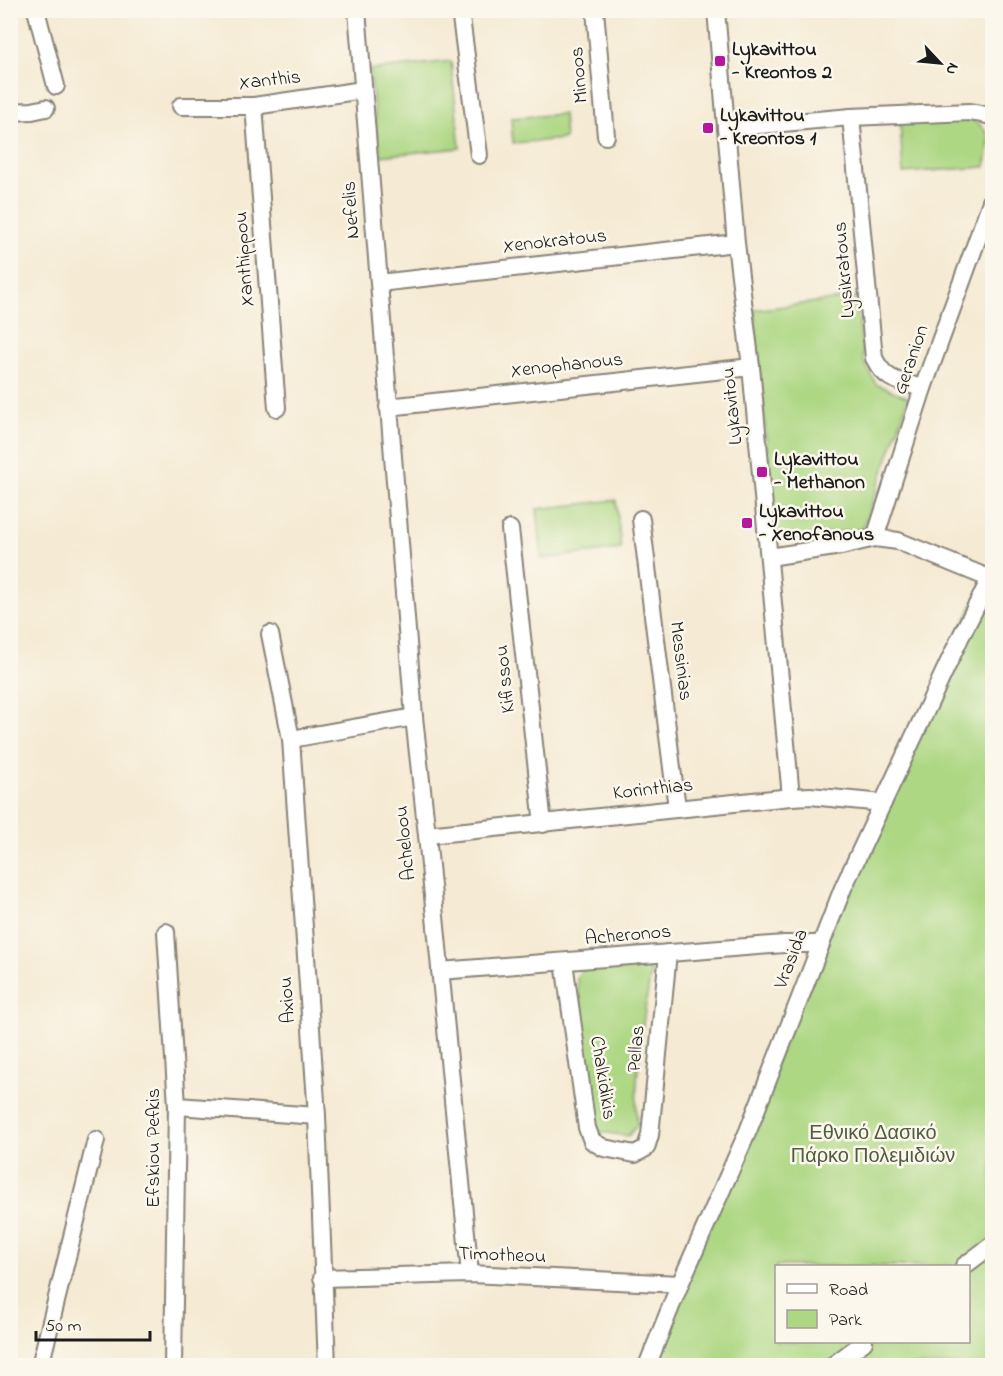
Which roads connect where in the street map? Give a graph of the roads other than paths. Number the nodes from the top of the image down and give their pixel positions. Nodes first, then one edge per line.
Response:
1 (36, 10) edge
2 (357, 10) edge
3 (460, 10) edge
4 (595, 10) edge
5 (716, 10) edge
6 (56, 86) dead end
7 (363, 90) junction
8 (181, 106) dead end
9 (254, 106) junction
10 (46, 108) dead end
11 (10, 112) edge
12 (993, 116) edge
13 (851, 117) junction
14 (726, 128) junction
15 (606, 136) dead end
16 (479, 155) dead end
17 (993, 199) edge
18 (736, 243) junction
19 (379, 283) junction
20 (751, 368) junction
21 (924, 388) junction
22 (388, 407) junction
23 (277, 408) dead end
24 (641, 519) dead end
25 (510, 529) dead end
26 (875, 537) junction
27 (769, 557) junction
28 (992, 577) edge
29 (270, 634) dead end
30 (414, 717) junction
31 (291, 739) junction
32 (791, 797) junction
33 (883, 803) junction
34 (677, 808) junction
35 (543, 824) junction
36 (427, 836) junction
37 (166, 932) dead end
38 (820, 944) junction
39 (668, 953) junction
40 (564, 962) junction
41 (440, 971) junction
42 (177, 1106) junction
43 (317, 1116) junction
44 (96, 1140) dead end
45 (646, 1148) joint
46 (993, 1245) edge
47 (965, 1265) edge
48 (470, 1274) junction
49 (322, 1278) junction
50 (680, 1284) junction
51 (861, 1343) edge
52 (39, 1365) edge
53 (173, 1365) edge
54 (327, 1365) edge
55 (647, 1365) edge
56 (832, 1365) edge

1 - 6 street
2 - 7 street, Nefelis
3 - 16 street
4 - 15 street, Minoos
5 - 14 street, Lykavitou
7 - 9 street, Xanthis
7 - 19 street, Nefelis
8 - 9 street, Xanthis
9 - 23 street, Xanthippou
10 - 11 street
12 - 13 street
13 - 14 street
13 - 21 street, Lysikratous
14 - 18 street, Lykavitou
17 - 21 street, Geranion
18 - 19 street, Xenokratous
18 - 20 street, Lykavitou
19 - 22 street, Nefelis
20 - 22 street, Xenophanous
20 - 27 street, Lykavitou
21 - 26 street, Geranion
22 - 30 street, Acheloou
24 - 34 street, Messinias
25 - 35 street, Kifissou
26 - 27 street
26 - 28 street
27 - 32 street, Lykavitou
28 - 33 street, Vrasida
29 - 31 street, Axiou
30 - 31 street
30 - 36 street, Acheloou
31 - 43 street, Axiou
32 - 33 street, Korinthias
32 - 34 street, Korinthias
33 - 38 street, Vrasida
34 - 35 street, Korinthias
35 - 36 street, Korinthias
36 - 41 street, Acheloou
37 - 42 street, Efskiou Pefkis
38 - 39 street, Acheronos
38 - 50 street, Vrasida
39 - 40 street, Acheronos
39 - 45 street, Pellas
40 - 41 street, Acheronos
40 - 45 street, Chalkidikis
41 - 48 street, Acheloou
42 - 43 street
42 - 53 street, Efskiou Pefkis
43 - 49 street, Axiou
44 - 52 street
46 - 47 street
48 - 49 street, Timotheou
48 - 50 street, Timotheou
49 - 54 street, Axiou
50 - 55 street, Vrasida
51 - 56 street

